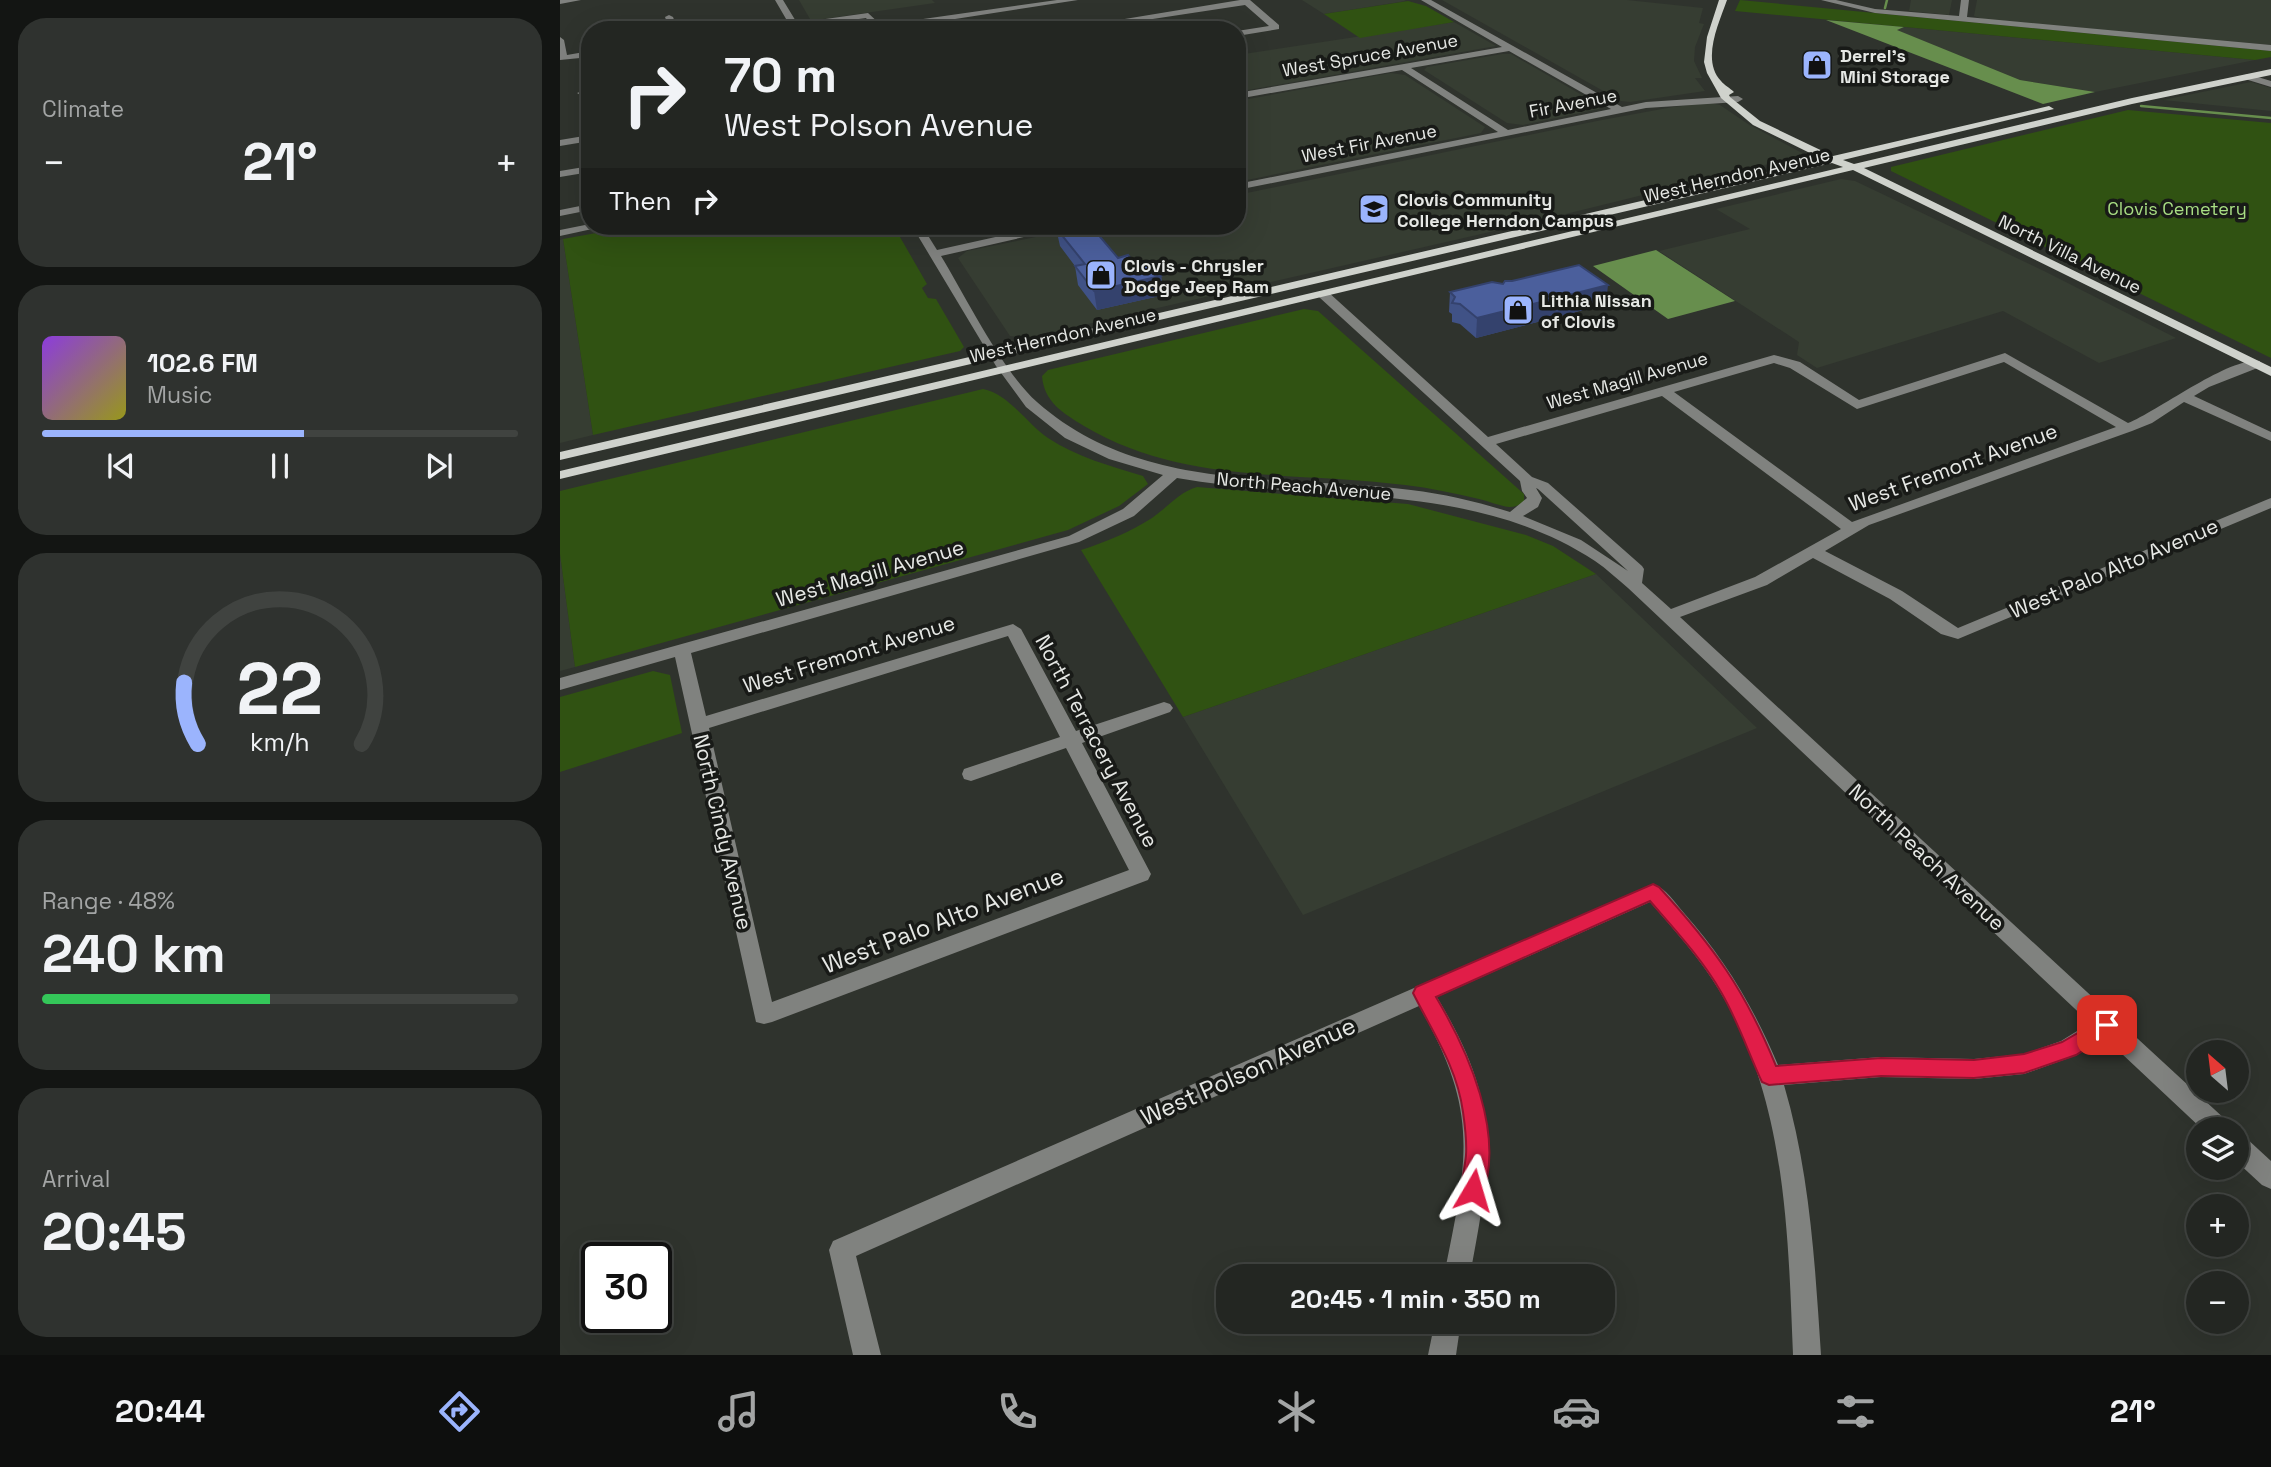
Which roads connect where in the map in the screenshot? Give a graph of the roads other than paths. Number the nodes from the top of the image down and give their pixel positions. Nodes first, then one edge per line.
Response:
1 (577, 0) edge
2 (779, 0) edge
3 (1074, 0) edge
4 (1425, 0) edge
5 (1723, 0) edge
6 (1825, 0) edge
7 (1965, 0) edge
8 (1245, 1) edge
9 (560, 2) edge
10 (669, 17) dead end
11 (1963, 19) junction
12 (671, 21) edge
13 (792, 21) edge
14 (835, 21) edge
15 (874, 21) edge
16 (934, 21) edge
17 (1119, 21) edge
18 (1246, 32) edge
19 (560, 40) edge
20 (1509, 47) junction
21 (2271, 48) edge
22 (581, 55) edge
23 (2271, 63) edge
24 (1404, 66) junction
25 (2271, 72) edge
26 (2248, 77) junction
27 (2271, 84) edge
28 (1246, 94) edge
29 (1728, 95) junction
30 (1620, 110) junction
31 (1507, 133) junction
32 (581, 140) edge
33 (560, 143) edge
34 (1843, 155) junction
35 (1826, 159) junction
36 (1854, 167) junction
37 (581, 171) edge
38 (560, 174) edge
39 (1246, 185) edge
40 (581, 209) edge
41 (560, 213) edge
42 (581, 229) edge
43 (1534, 229) junction
44 (560, 233) edge
45 (922, 235) edge
46 (992, 235) edge
47 (1011, 235) edge
48 (931, 250) junction
49 (1323, 294) junction
50 (995, 355) junction
51 (2255, 365) junction
52 (1003, 369) junction
53 (2271, 372) edge
54 (1662, 390) junction
55 (2182, 396) junction
56 (2127, 428) junction
57 (2271, 437) edge
58 (1486, 442) junction
59 (560, 456) edge
60 (1174, 473) junction
61 (560, 475) edge
62 (1527, 480) junction
63 (2271, 503) edge
64 (1510, 518) junction
65 (1851, 528) junction
66 (1813, 551) junction
67 (1634, 584) junction
68 (1668, 616) junction
69 (1013, 629) joint
70 (681, 650) junction
71 (560, 684) edge
72 (1164, 708) dead end
73 (699, 724) junction
74 (1072, 740) junction
75 (971, 774) dead end
76 (1141, 874) joint
77 (1423, 993) junction
78 (764, 1016) joint
79 (2107, 1025) junction
80 (1769, 1076) junction
81 (2206, 1117) edge
82 (2249, 1157) edge
83 (2271, 1177) edge
84 (1459, 1264) edge
85 (1446, 1334) edge
86 (867, 1355) edge
87 (1442, 1355) edge
88 (1807, 1355) edge

1 - 9 street
2 - 13 street
3 - 16 street
4 - 20 street
5 - 29 main road
6 - 11 street
7 - 11 street
8 - 17 street
8 - 18 street
10 - 12 street
11 - 21 street
14 - 15 street
19 - 22 street
20 - 24 street, West Spruce Avenue
20 - 30 street
23 - 34 main road, West Herndon Avenue
24 - 28 street, West Spruce Avenue
24 - 31 street
25 - 26 main road, West Herndon Avenue
26 - 27 street
26 - 36 main road, West Herndon Avenue
29 - 30 street, Fir Avenue
29 - 34 main road, North Villa Avenue
29 - 35 main road, North Villa Avenue
30 - 31 street, Fir Avenue
31 - 39 street, West Fir Avenue
32 - 33 street
34 - 35 main road, West Herndon Avenue
34 - 36 main road, North Villa Avenue
35 - 36 main road, North Villa Avenue
35 - 43 main road, West Herndon Avenue
36 - 49 main road, West Herndon Avenue
36 - 51 main road, North Villa Avenue
37 - 38 street
40 - 41 street
42 - 44 street
43 - 49 main road
43 - 50 main road, West Herndon Avenue
45 - 48 street, North Peach Avenue
46 - 48 street
47 - 48 street
48 - 50 street, North Peach Avenue
49 - 52 main road, West Herndon Avenue
49 - 58 street, North Peach Avenue
50 - 52 street, North Peach Avenue
50 - 59 main road, West Herndon Avenue
51 - 53 main road, North Villa Avenue
51 - 55 street, West Fremont Avenue
52 - 60 street, North Peach Avenue
52 - 61 main road, West Herndon Avenue
54 - 56 street, West Magill Avenue
54 - 58 street, West Magill Avenue
54 - 65 street
55 - 56 street, West Fremont Avenue
55 - 57 street
56 - 65 street, West Fremont Avenue
58 - 62 street, North Peach Avenue
60 - 64 street, North Peach Avenue
60 - 70 street, West Magill Avenue
62 - 64 street
62 - 67 street, North Peach Avenue
63 - 66 street, West Palo Alto Avenue
64 - 67 street, North Peach Avenue
65 - 66 street, West Fremont Avenue
66 - 68 street, West Fremont Avenue
67 - 68 street, North Peach Avenue
68 - 79 street, North Peach Avenue
69 - 73 street, West Fremont Avenue
69 - 74 street, North Terracery Avenue
70 - 71 street, West Magill Avenue
70 - 73 street, North Cindy Avenue
72 - 74 street
73 - 78 street, North Cindy Avenue
74 - 75 street
74 - 76 street, North Terracery Avenue
76 - 78 street, West Palo Alto Avenue
77 - 80 street, West Polson Avenue
77 - 84 street
77 - 86 street, West Polson Avenue
79 - 80 street
79 - 81 street, North Peach Avenue
80 - 88 street
82 - 83 street
85 - 87 street

